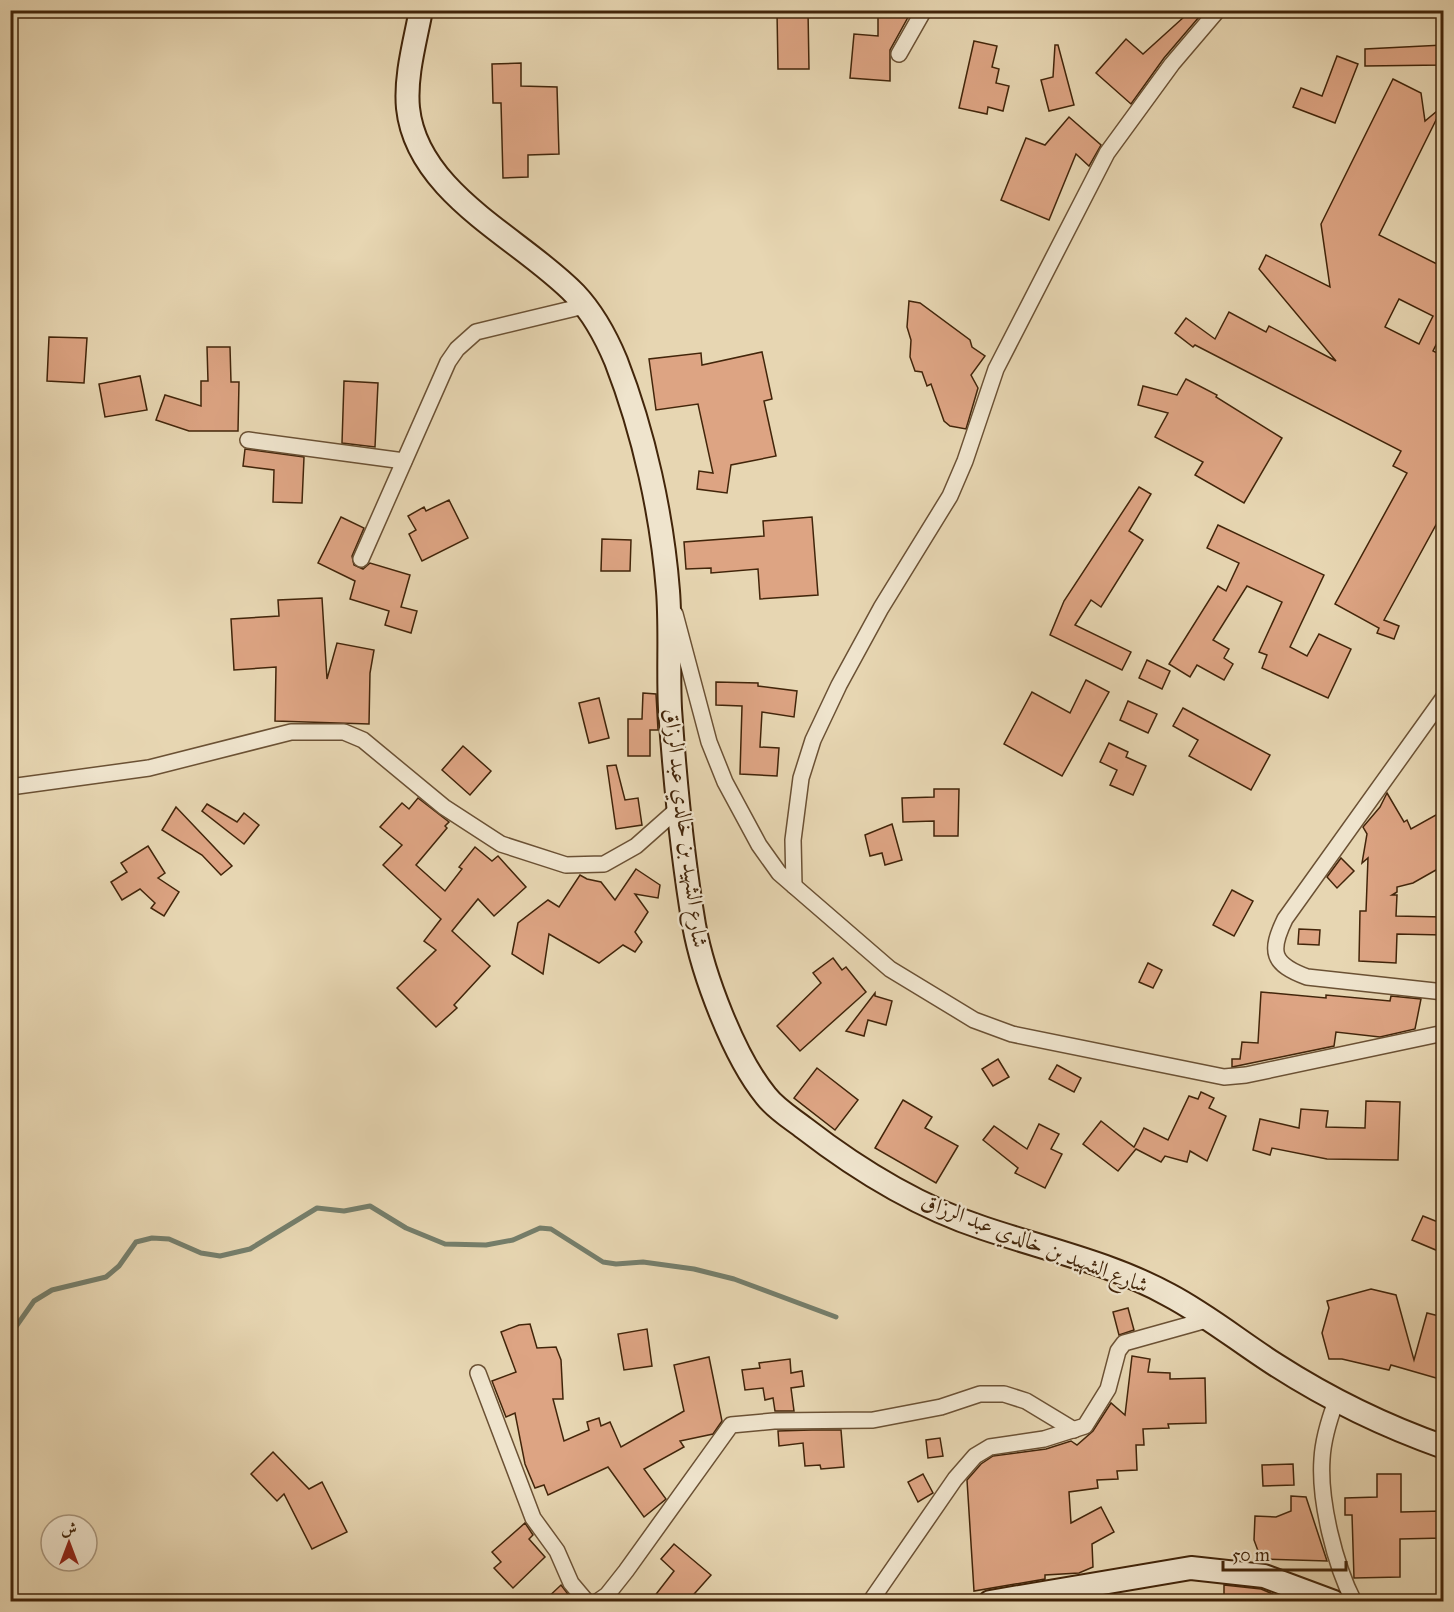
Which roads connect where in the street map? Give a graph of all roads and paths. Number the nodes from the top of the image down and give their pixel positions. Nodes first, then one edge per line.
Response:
1 (421, 10) edge
2 (924, 10) edge
3 (1218, 10) edge
4 (899, 54) dead end
5 (584, 306) junction
6 (248, 440) dead end
7 (404, 461) junction
8 (361, 559) dead end
9 (668, 594) junction
10 (1443, 698) edge
11 (10, 787) edge
12 (680, 807) junction
13 (794, 886) junction
14 (1443, 992) edge
15 (1443, 1033) edge
16 (1210, 1319) junction
17 (478, 1373) dead end
18 (1336, 1401) junction
19 (1074, 1431) junction
20 (1443, 1447) edge
21 (588, 1602) edge
22 (597, 1602) edge
23 (870, 1602) edge
24 (990, 1602) edge
25 (1334, 1602) edge
26 (1354, 1602) edge

1 - 5 main road, شارع الشهيد بن خالدي عبد الرزاق
2 - 4 street
3 - 13 street
5 - 7 street
5 - 9 main road, شارع الشهيد بن خالدي عبد الرزاق
6 - 7 street
7 - 8 street
9 - 12 main road, شارع الشهيد بن خالدي عبد الرزاق
9 - 13 street
10 - 14 street
11 - 12 street
12 - 16 main road, شارع الشهيد بن خالدي عبد الرزاق
13 - 15 street
16 - 18 main road, شارع الشهيد بن خالدي عبد الرزاق
16 - 19 street
17 - 21 street
18 - 20 main road, شارع الشهيد بن خالدي عبد الرزاق
18 - 26 street
19 - 22 street
19 - 23 street
24 - 25 main road

